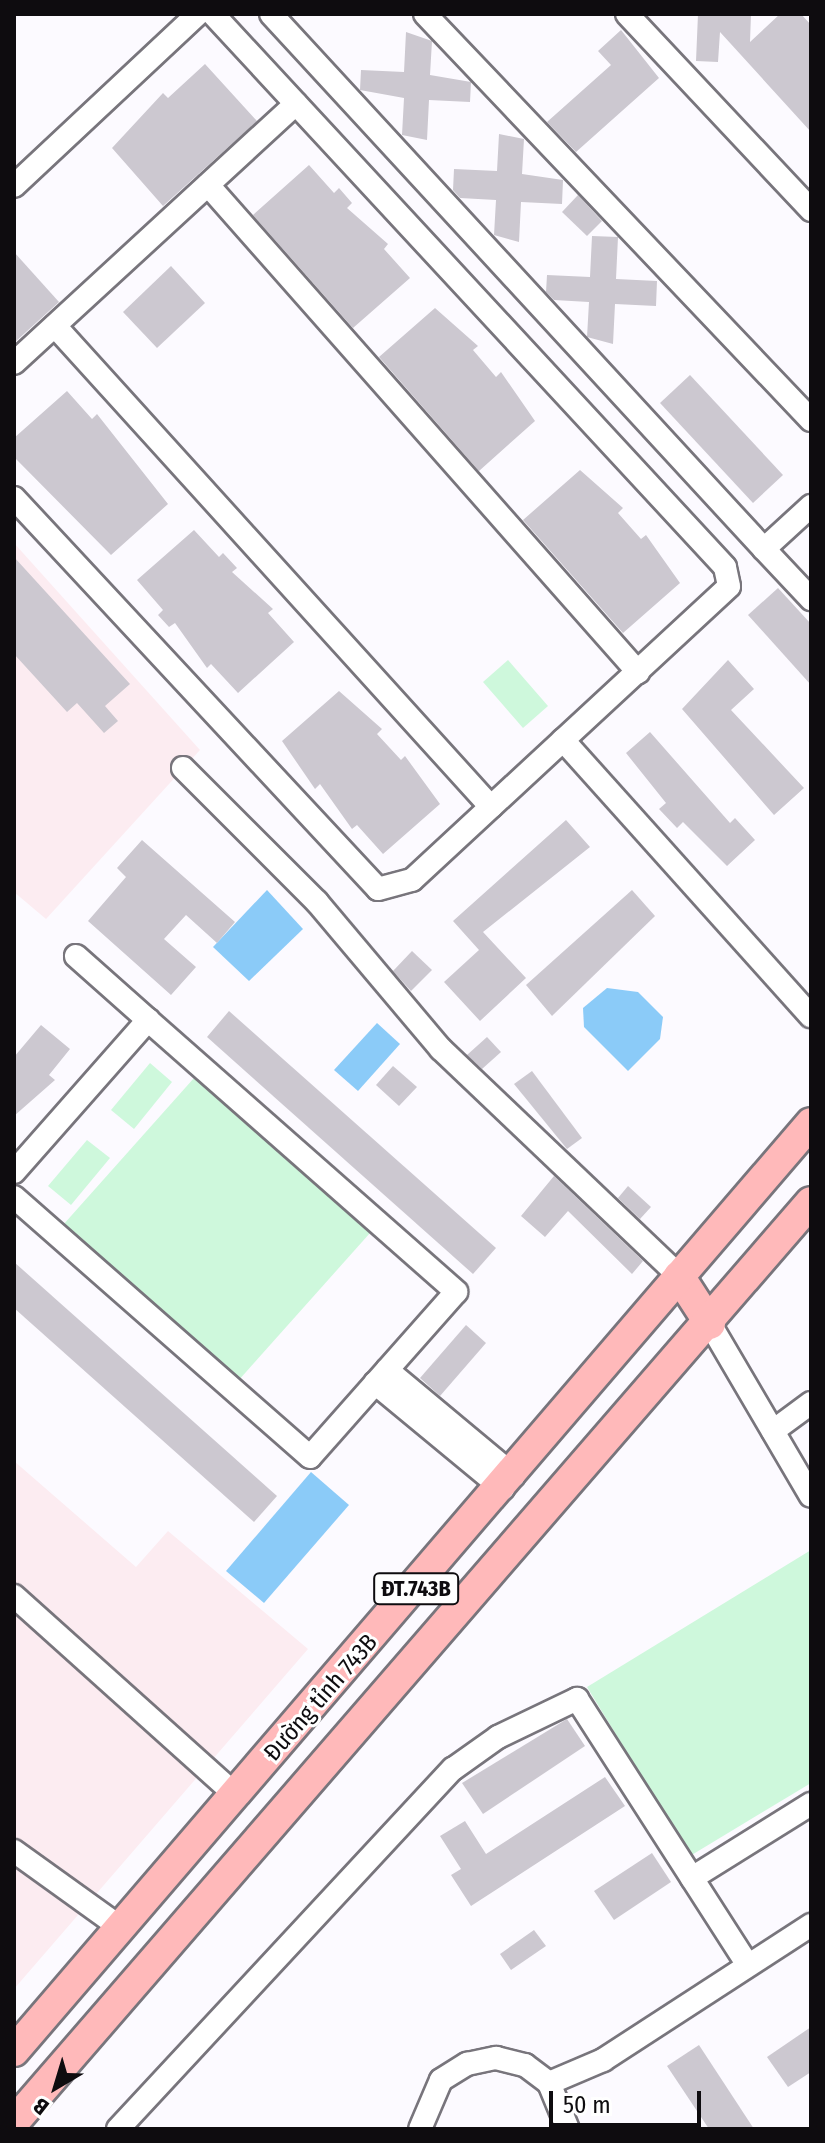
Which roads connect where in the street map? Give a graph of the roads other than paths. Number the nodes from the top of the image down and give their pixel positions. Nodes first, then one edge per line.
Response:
1 (198, 14) edge
2 (213, 14) edge
3 (271, 14) edge
4 (425, 14) edge
5 (627, 14) edge
6 (296, 104) junction
7 (208, 185) junction
8 (14, 186) edge
9 (811, 210) edge
10 (55, 326) junction
11 (14, 363) edge
12 (811, 420) edge
13 (14, 498) edge
14 (811, 506) edge
15 (764, 549) junction
16 (811, 599) edge
17 (638, 672) junction
18 (563, 740) junction
19 (183, 768) dead end
20 (491, 807) junction
21 (76, 956) dead end
22 (811, 1016) edge
23 (148, 1020) junction
24 (811, 1123) edge
25 (14, 1172) edge
26 (14, 1197) edge
27 (811, 1202) edge
28 (679, 1276) junction
29 (710, 1324) junction
30 (381, 1376) junction
31 (811, 1403) edge
32 (773, 1431) junction
33 (509, 1482) junction
34 (811, 1496) edge
35 (14, 1596) edge
36 (237, 1796) junction
37 (811, 1804) edge
38 (14, 1851) edge
39 (692, 1878) junction
40 (811, 1925) edge
41 (121, 1928) junction
42 (748, 1965) junction
43 (14, 2051) edge
44 (549, 2083) junction
45 (14, 2122) edge
46 (118, 2129) edge
47 (420, 2129) edge
48 (568, 2129) edge

1 - 8 lane
2 - 6 lane
3 - 15 lane
4 - 12 lane
5 - 9 lane
6 - 7 lane
6 - 17 lane
7 - 10 lane
7 - 17 lane
10 - 11 lane
10 - 20 lane
13 - 20 lane
14 - 15 lane
15 - 16 lane
17 - 18 lane
18 - 20 lane
18 - 22 lane
19 - 28 lane
21 - 23 lane
23 - 25 lane
23 - 30 lane
24 - 28 main road, Đường tỉnh 743B / ĐT.743B
26 - 30 lane
27 - 29 main road, Đường tỉnh 743B / ĐT.743B
28 - 29 main road
28 - 33 main road, Đường tỉnh 743B / ĐT.743B
29 - 32 lane
29 - 45 main road, Đường tỉnh 743B / ĐT.743B
30 - 33 lane
31 - 32 lane
32 - 34 lane
33 - 36 main road, Đường tỉnh 743B / ĐT.743B
35 - 36 lane
36 - 41 main road, Đường tỉnh 743B / ĐT.743B
37 - 39 lane
38 - 41 lane
39 - 42 lane
39 - 46 lane
40 - 42 lane
41 - 43 main road, Đường tỉnh 743B / ĐT.743B
42 - 44 lane
44 - 47 lane
44 - 48 lane

